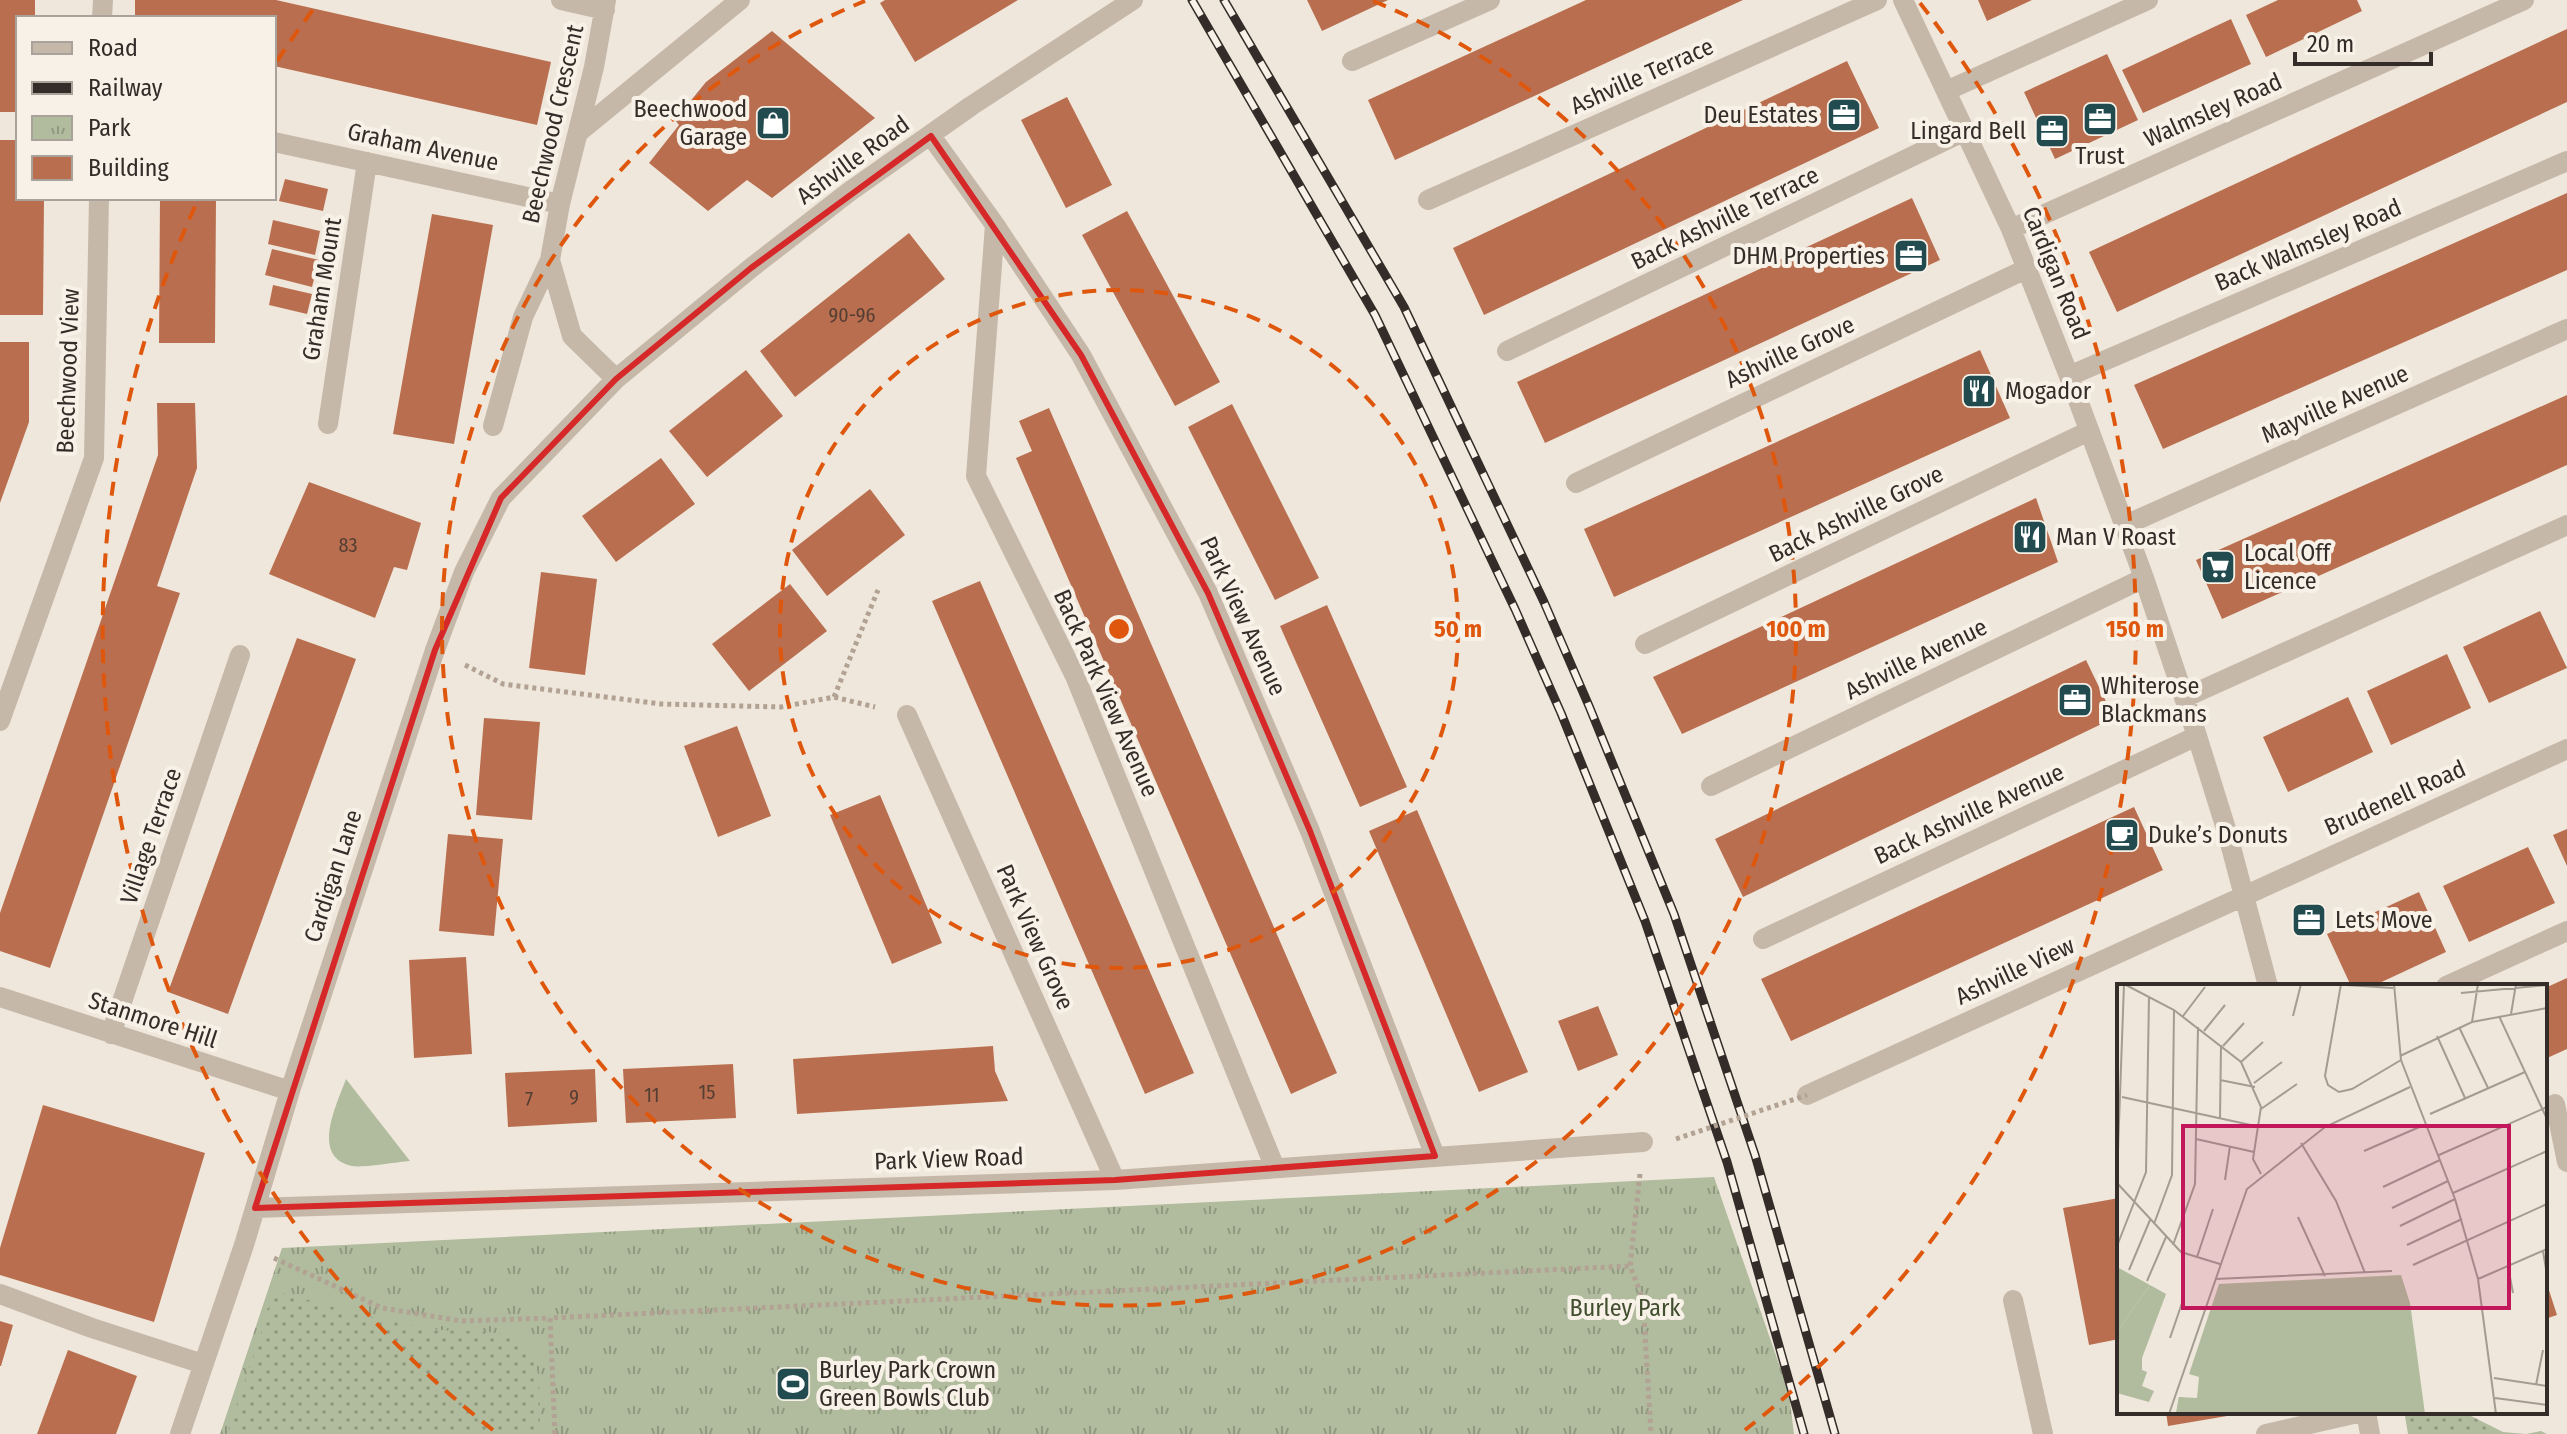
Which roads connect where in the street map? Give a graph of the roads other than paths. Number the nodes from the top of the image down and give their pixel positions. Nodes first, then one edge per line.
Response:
1 (561, 0) edge
2 (740, 0) edge
3 (1490, 0) edge
4 (1877, 0) edge
5 (1903, 0) edge
6 (2148, 0) edge
7 (2524, 0) edge
8 (605, 5) edge
9 (1125, 5) edge
10 (1352, 61) dead end
11 (1946, 91) junction
12 (1965, 131) junction
13 (579, 132) junction
14 (931, 136) junction
15 (276, 142) edge
16 (2567, 161) edge
17 (367, 162) junction
18 (99, 200) edge
19 (1428, 200) dead end
20 (560, 204) junction
21 (995, 225) junction
22 (2011, 229) junction
23 (550, 260) junction
24 (2026, 269) junction
25 (2567, 329) edge
26 (1507, 351) dead end
27 (2069, 376) junction
28 (616, 379) junction
29 (328, 424) dead end
30 (493, 426) dead end
31 (2089, 431) junction
32 (1576, 483) dead end
33 (2567, 525) edge
34 (2123, 526) junction
35 (2144, 578) junction
36 (1645, 644) dead end
37 (240, 655) dead end
38 (2184, 698) junction
39 (907, 715) road end
40 (0, 721) edge
41 (2197, 736) junction
42 (2567, 749) edge
43 (1711, 786) dead end
44 (2245, 895) junction
45 (2567, 931) edge
46 (1763, 939) dead end
47 (2267, 984) edge
48 (2450, 984) edge
49 (0, 997) edge
50 (111, 1034) junction
51 (290, 1091) junction
52 (1807, 1095) road end
53 (2556, 1103) edge
54 (1643, 1142) road end
55 (1435, 1156) junction
56 (2567, 1162) edge
57 (1275, 1168) junction
58 (1115, 1180) junction
59 (255, 1208) junction
60 (0, 1294) edge
61 (2013, 1300) dead end
62 (203, 1364) junction
63 (2355, 1414) edge
64 (2365, 1414) edge
65 (180, 1434) edge
66 (2043, 1434) edge
67 (2266, 1434) edge
68 (2370, 1434) edge

1 - 8 street
2 - 13 street
3 - 10 street
4 - 19 street, Ashville Terrace
5 - 11 street, Cardigan Road
6 - 11 street
7 - 22 street, Walmsley Road
8 - 13 street, Beechwood Crescent
9 - 14 street, Ashville Road
11 - 12 street, Cardigan Road
12 - 22 street, Cardigan Road
12 - 26 street, Back Ashville Terrace
13 - 20 street, Beechwood Crescent
14 - 21 street, Park View Avenue
14 - 28 street, Ashville Road
15 - 17 street, Graham Avenue
16 - 27 street, Back Walmsley Road
17 - 20 street, Graham Avenue
17 - 29 street, Graham Mount
18 - 40 street, Beechwood View
20 - 23 street, Beechwood Crescent
21 - 55 street, Park View Avenue
21 - 57 street, Back Park View Avenue
22 - 24 street, Cardigan Road
23 - 28 street, Beechwood Crescent
23 - 30 street, Beechwood Crescent
24 - 27 street, Cardigan Road
24 - 32 street, Ashville Grove
25 - 34 street, Mayville Avenue
27 - 31 street, Cardigan Road
28 - 51 street, Cardigan Lane
31 - 34 street, Cardigan Road
31 - 36 street, Back Ashville Grove
33 - 38 street
34 - 35 street, Cardigan Road
35 - 38 street, Cardigan Road
35 - 43 street, Ashville Avenue
37 - 50 street, Village Terrace
38 - 41 street, Cardigan Road
39 - 58 street, Park View Grove
41 - 44 street, Cardigan Road
41 - 46 street, Back Ashville Avenue
42 - 44 street, Brudenell Road
44 - 47 street, Cardigan Road
44 - 52 street, Ashville View
45 - 48 street
49 - 50 street, Stanmore Hill
50 - 51 street, Stanmore Hill
51 - 59 street, Cardigan Lane
53 - 56 street
54 - 55 street, Park View Road
55 - 57 street, Park View Road
57 - 58 street, Park View Road
58 - 59 street, Park View Road
59 - 62 street, Cardigan Lane
60 - 62 street
61 - 66 street
62 - 65 street, Cardigan Lane
63 - 67 street
64 - 68 street

